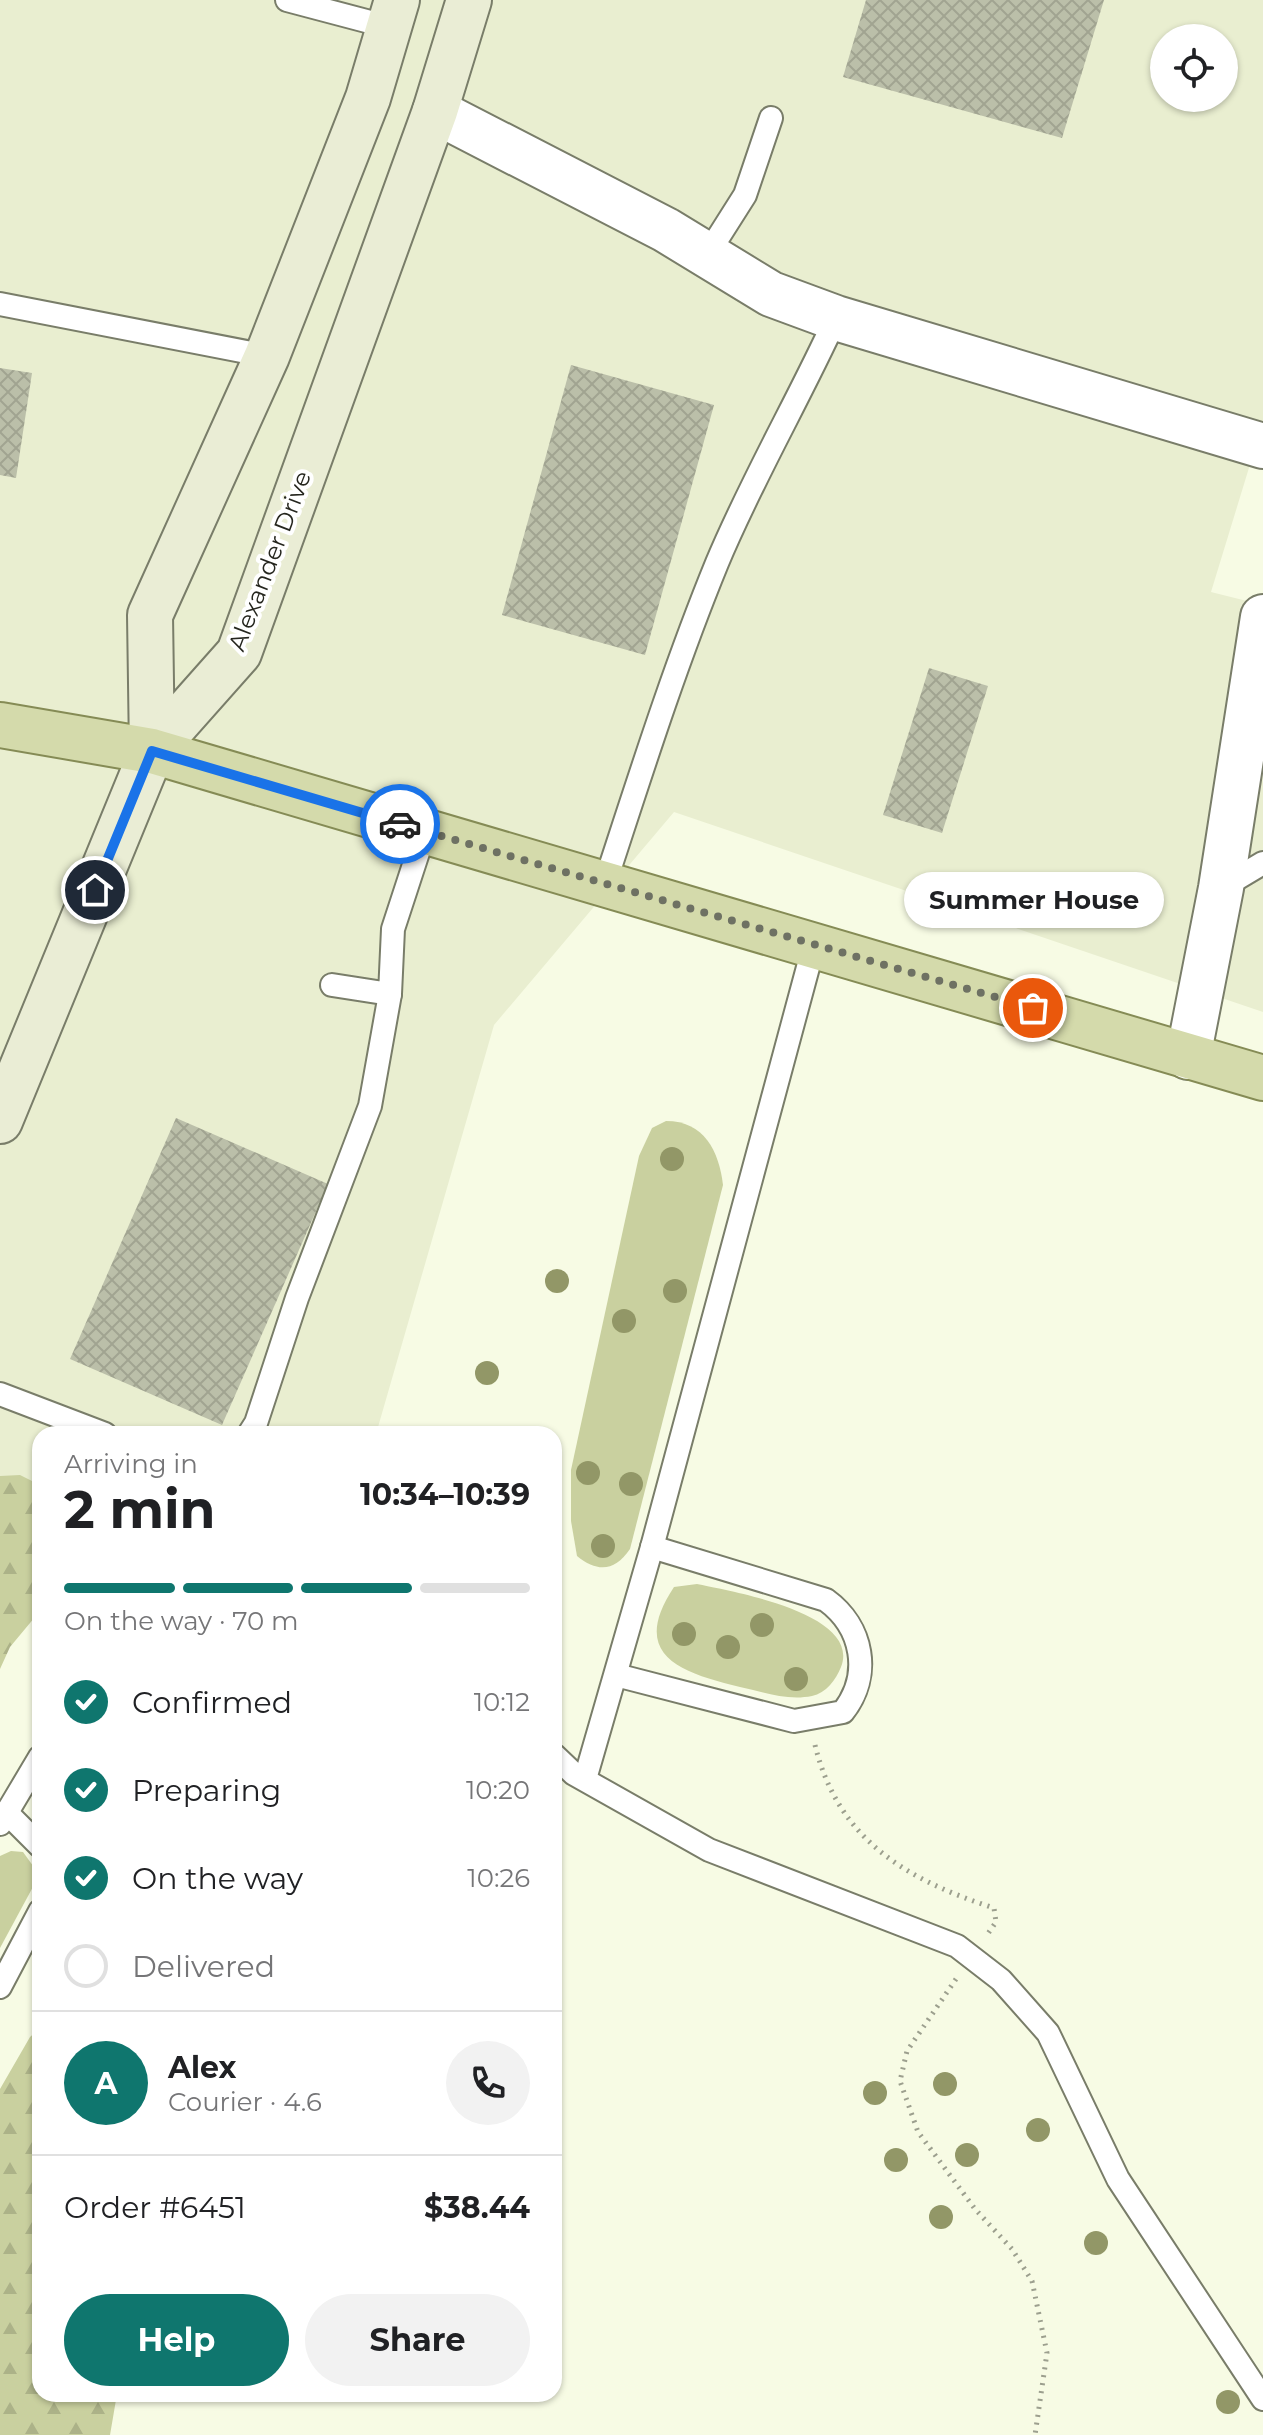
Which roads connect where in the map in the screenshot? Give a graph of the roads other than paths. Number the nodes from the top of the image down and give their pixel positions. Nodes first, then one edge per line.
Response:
1 (287, 0) edge
2 (469, 0) edge
3 (393, 14) edge
4 (435, 111) junction
5 (771, 118) dead end
6 (707, 255) junction
7 (0, 304) edge
8 (836, 318) junction
9 (267, 356) junction
10 (1263, 446) edge
11 (1263, 617) edge
12 (1257, 686) edge
13 (0, 725) edge
14 (152, 751) junction
15 (425, 831) junction
16 (1263, 863) edge
17 (605, 883) junction
18 (1221, 888) junction
19 (814, 945) junction
20 (332, 985) dead end
21 (390, 994) junction
22 (1188, 1057) junction
23 (1263, 1078) edge
24 (0, 1121) edge
25 (0, 1394) edge
26 (84, 1426) edge
27 (254, 1426) edge
28 (652, 1547) junction
29 (616, 1675) junction
30 (32, 1770) edge
31 (571, 1775) edge
32 (3, 1818) edge
33 (32, 1840) edge
34 (32, 1926) edge
35 (0, 1987) edge
36 (1263, 2399) edge

1 - 3 lane
2 - 4 main road, Alexander Drive
3 - 9 main road
4 - 6 street
4 - 14 main road, Alexander Drive
5 - 6 lane
6 - 8 street
7 - 9 lane
8 - 10 street
8 - 17 lane
9 - 14 main road
11 - 12 street
12 - 18 street
13 - 14 main road
14 - 15 main road
14 - 24 main road
15 - 17 main road
15 - 21 lane
16 - 18 lane
17 - 19 main road
18 - 22 street
19 - 22 main road
19 - 28 lane
20 - 21 lane
21 - 27 lane
22 - 23 main road
25 - 26 lane
28 - 29 lane
28 - 29 lane
29 - 31 lane
30 - 32 lane
31 - 36 lane
32 - 33 lane
34 - 35 lane

